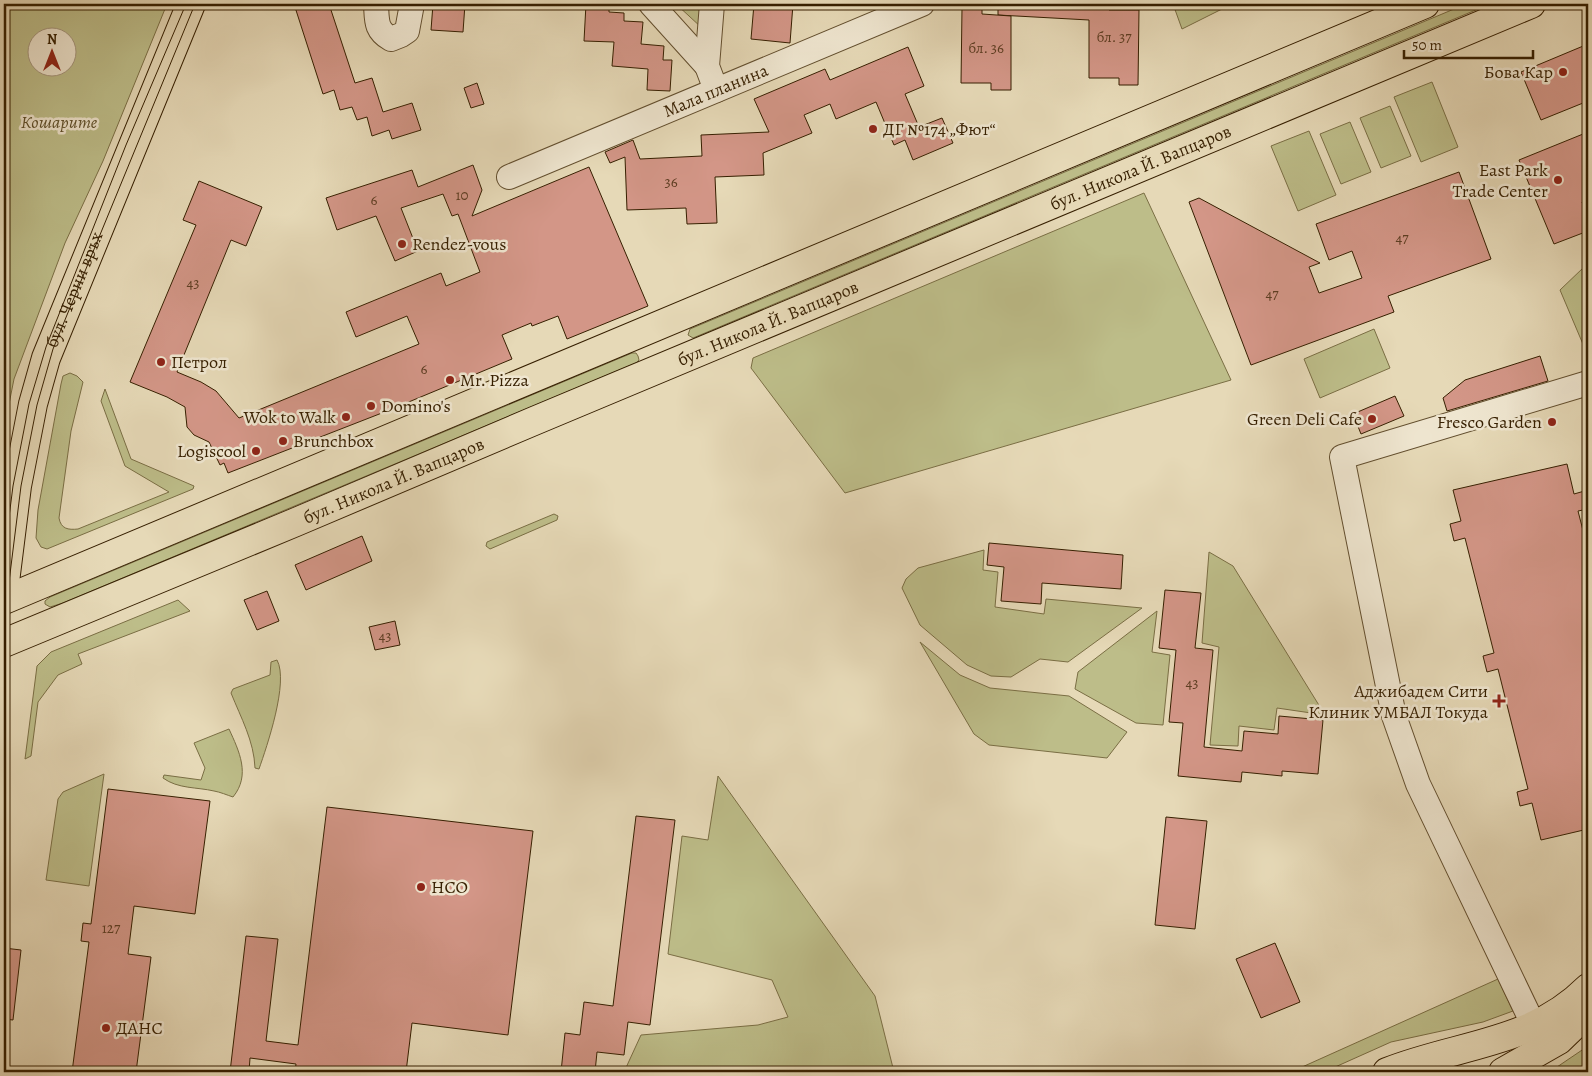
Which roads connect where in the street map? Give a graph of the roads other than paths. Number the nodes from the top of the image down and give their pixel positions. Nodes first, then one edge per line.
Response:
1 (191, 4) edge
2 (376, 4) edge
3 (412, 4) edge
4 (651, 4) edge
5 (712, 4) edge
6 (922, 4) edge
7 (1425, 4) edge
8 (1531, 4) edge
9 (708, 66) junction
10 (716, 90) junction
11 (509, 177) dead end
12 (657, 327) junction
13 (673, 364) junction
14 (1579, 386) edge
15 (4, 590) edge
16 (4, 600) edge
17 (4, 643) edge
18 (1588, 988) edge
19 (1588, 1012) edge
20 (1534, 1026) junction
21 (1470, 1048) junction
22 (1387, 1072) edge
23 (1491, 1072) edge
24 (1503, 1072) edge

1 - 15 main road, бул. Черни връх
2 - 3 street
4 - 9 street
5 - 9 street
6 - 10 street, Мала планина
7 - 12 main road
8 - 13 main road, бул. Никола Й. Вапцаров
9 - 10 street
10 - 11 street, Мала планина
12 - 13 main road
12 - 16 main road
13 - 17 main road, бул. Никола Й. Вапцаров
14 - 20 street
18 - 20 main road
19 - 24 main road
20 - 21 main road
21 - 22 main road
21 - 23 main road

